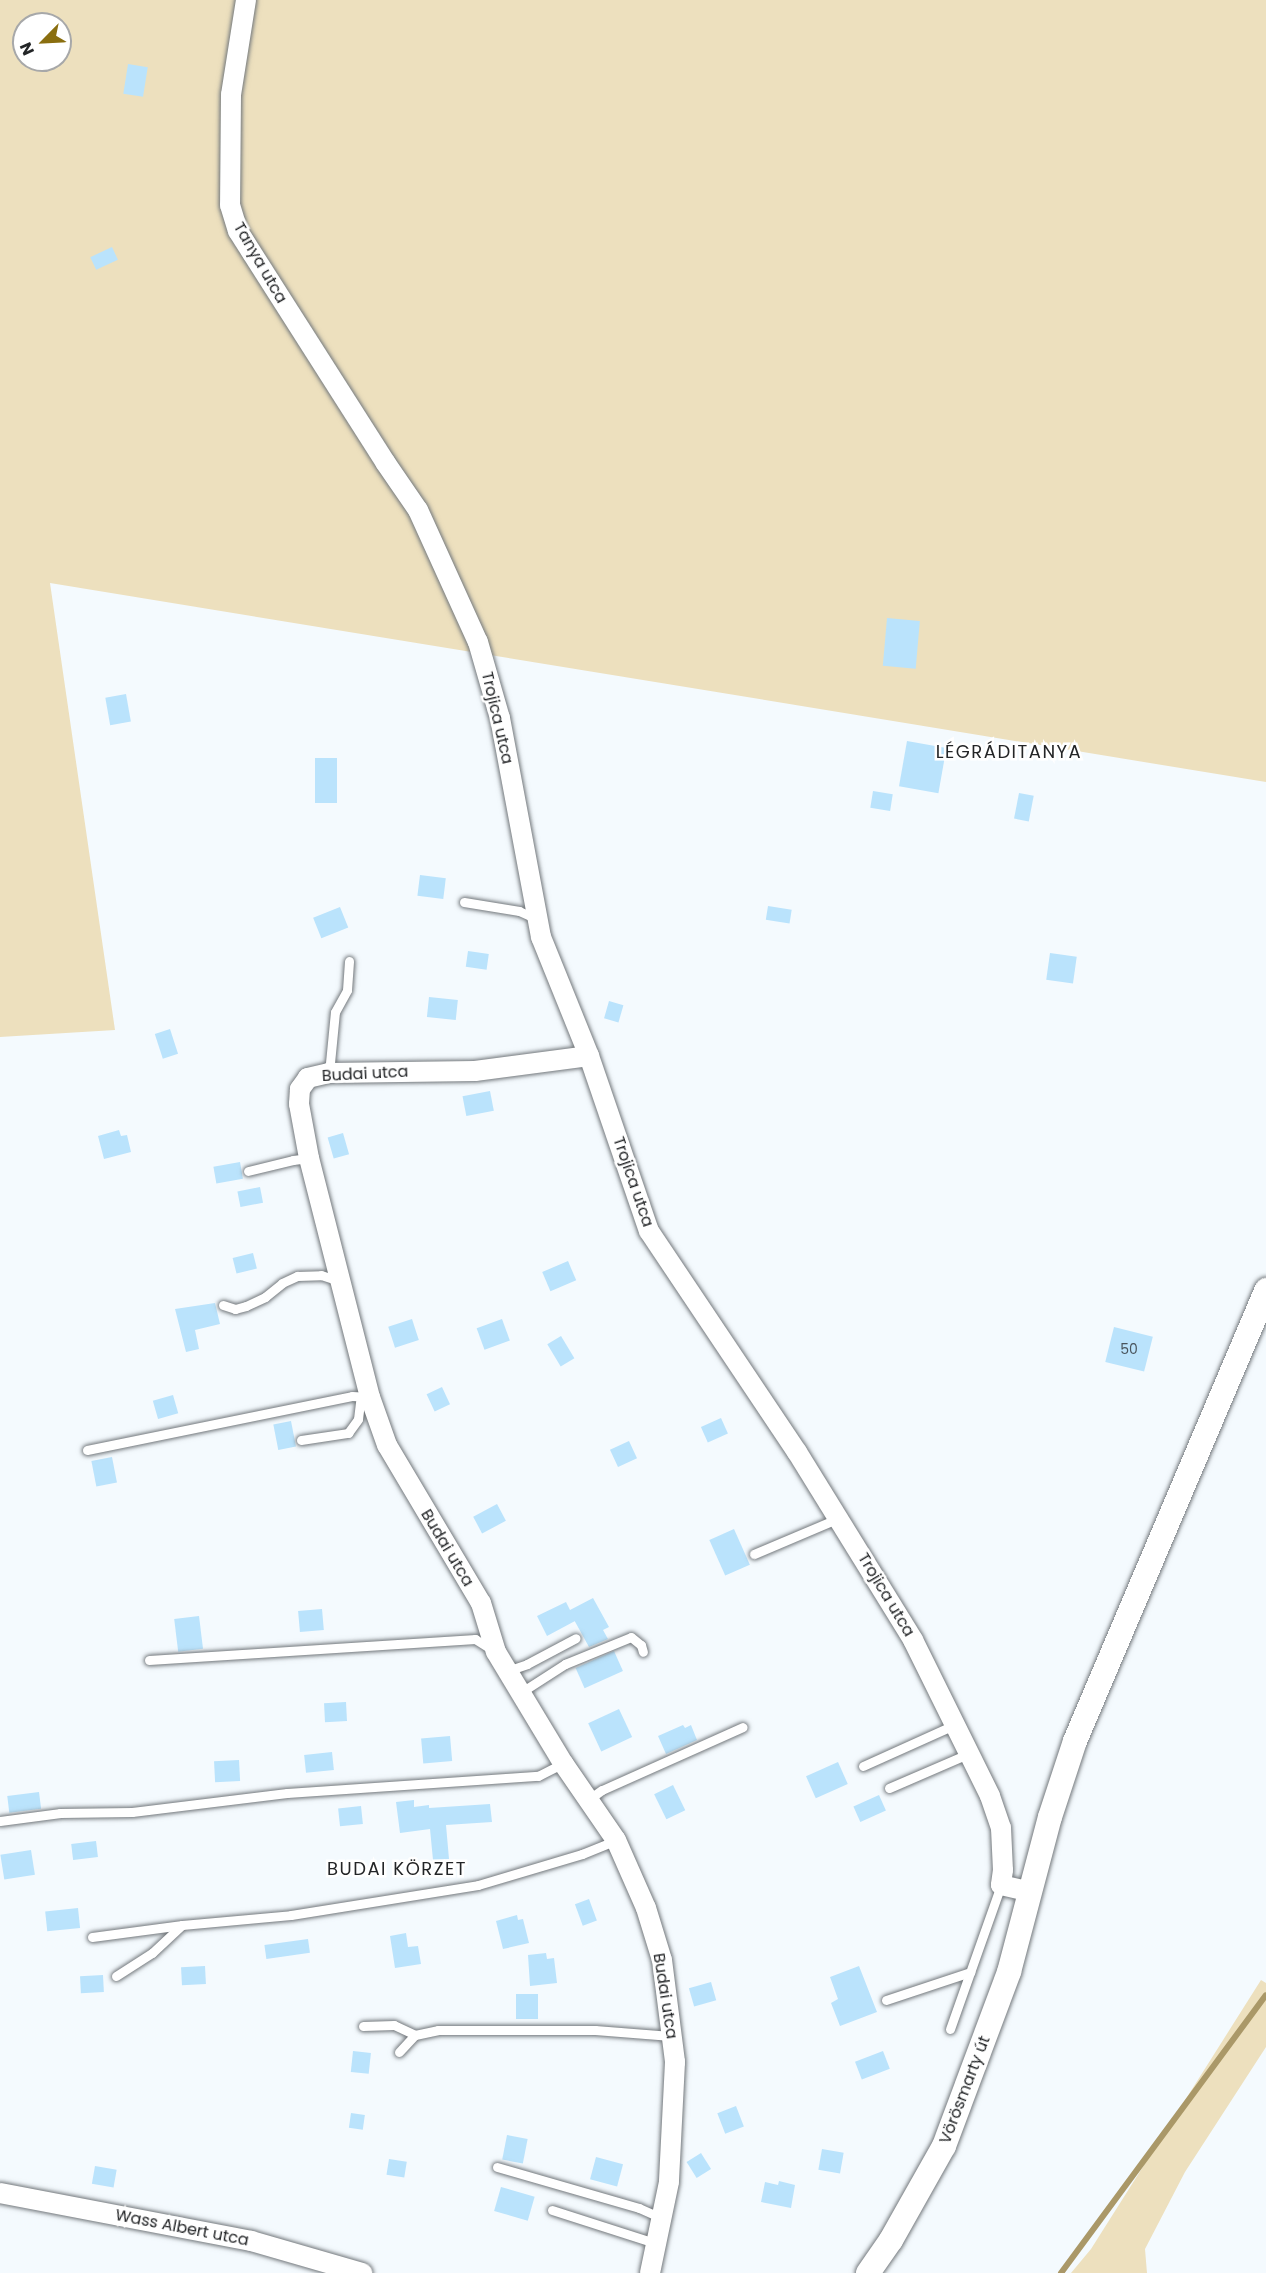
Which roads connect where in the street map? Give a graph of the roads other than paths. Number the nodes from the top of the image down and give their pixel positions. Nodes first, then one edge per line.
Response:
1 (246, 0) edge
2 (385, 462) joint
3 (464, 902) dead end
4 (537, 919) junction
5 (349, 962) dead end
6 (589, 1056) junction
7 (329, 1073) junction
8 (309, 1158) junction
9 (248, 1171) dead end
10 (343, 1282) junction
11 (1266, 1290) edge
12 (223, 1305) dead end
13 (365, 1396) junction
14 (302, 1440) dead end
15 (87, 1450) dead end
16 (839, 1518) junction
17 (754, 1554) dead end
18 (576, 1638) dead end
19 (496, 1652) junction
20 (643, 1652) dead end
21 (149, 1660) dead end
22 (507, 1671) junction
23 (520, 1693) junction
24 (956, 1724) junction
25 (743, 1727) dead end
26 (970, 1753) junction
27 (563, 1763) junction
28 (863, 1766) dead end
29 (889, 1788) dead end
30 (588, 1800) junction
31 (0, 1821) edge
32 (616, 1840) junction
33 (1001, 1885) junction
34 (1031, 1892) junction
35 (182, 1924) junction
36 (92, 1937) dead end
37 (970, 1972) junction
38 (116, 1976) dead end
39 (886, 2000) dead end
40 (363, 2026) dead end
41 (950, 2029) dead end
42 (415, 2035) junction
43 (671, 2036) junction
44 (399, 2052) dead end
45 (497, 2167) dead end
46 (0, 2193) edge
47 (552, 2211) dead end
48 (661, 2218) junction
49 (655, 2243) junction
50 (362, 2273) edge
51 (650, 2273) edge
52 (868, 2273) edge

1 - 2 street, Tanya utca
2 - 4 street, Trojica utca
3 - 4 lane
4 - 6 street, Trojica utca
5 - 7 lane
6 - 7 street, Budai utca
6 - 16 street, Trojica utca
7 - 8 street, Budai utca
8 - 9 lane
8 - 10 street, Budai utca
10 - 12 lane
10 - 13 street, Budai utca
11 - 34 street, Vörösmarty út
13 - 14 lane
13 - 15 lane
13 - 19 street, Budai utca
16 - 17 lane
16 - 24 street, Trojica utca
18 - 22 lane
19 - 21 lane
19 - 22 street, Budai utca
20 - 23 lane
22 - 23 street, Budai utca
23 - 27 street, Budai utca
24 - 26 street, Trojica utca
24 - 28 lane
25 - 30 lane
26 - 29 lane
26 - 33 street, Trojica utca
27 - 30 street, Budai utca
27 - 31 lane
30 - 32 street, Budai utca
32 - 35 lane
32 - 43 street, Budai utca
33 - 34 street
33 - 37 lane, Trojica utca
34 - 52 street, Vörösmarty út
35 - 36 lane
35 - 38 lane
37 - 39 lane
37 - 41 lane, Trojica utca
40 - 42 lane
42 - 43 lane
42 - 44 lane
43 - 48 street, Budai utca
45 - 48 lane
46 - 50 street, Wass Albert utca
47 - 49 lane
48 - 49 street, Budai utca
49 - 51 street, Budai utca

